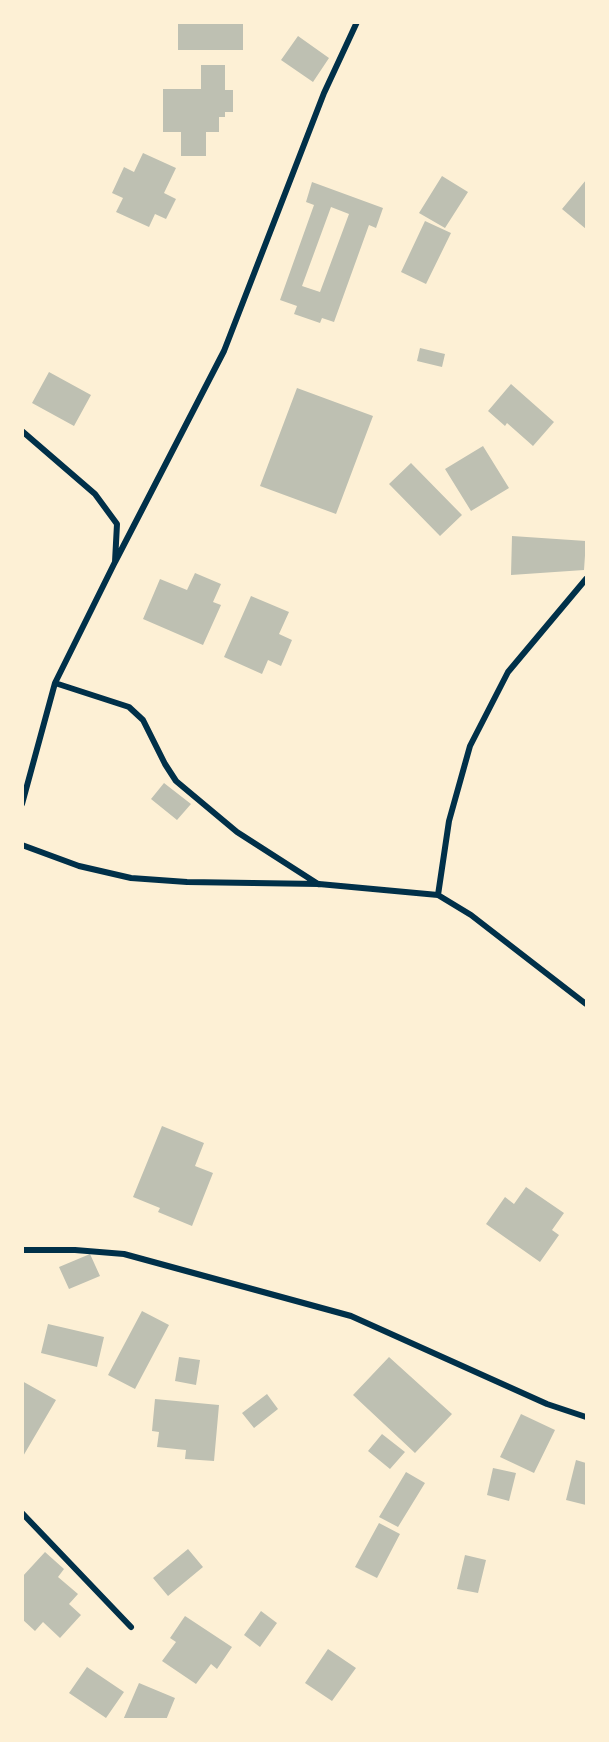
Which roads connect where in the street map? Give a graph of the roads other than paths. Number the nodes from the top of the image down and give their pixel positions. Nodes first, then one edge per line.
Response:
1 (357, 22) edge
2 (22, 431) edge
3 (115, 562) junction
4 (586, 579) edge
5 (55, 683) junction
6 (22, 804) edge
7 (22, 845) edge
8 (319, 884) junction
9 (438, 895) junction
10 (586, 1004) edge
11 (22, 1250) edge
12 (586, 1417) edge
13 (22, 1513) edge
14 (131, 1627) dead end

1 - 3 street
2 - 3 street
3 - 5 street
4 - 9 street
5 - 6 street
5 - 8 street
7 - 8 street
8 - 9 street
9 - 10 street
11 - 12 street
13 - 14 street

